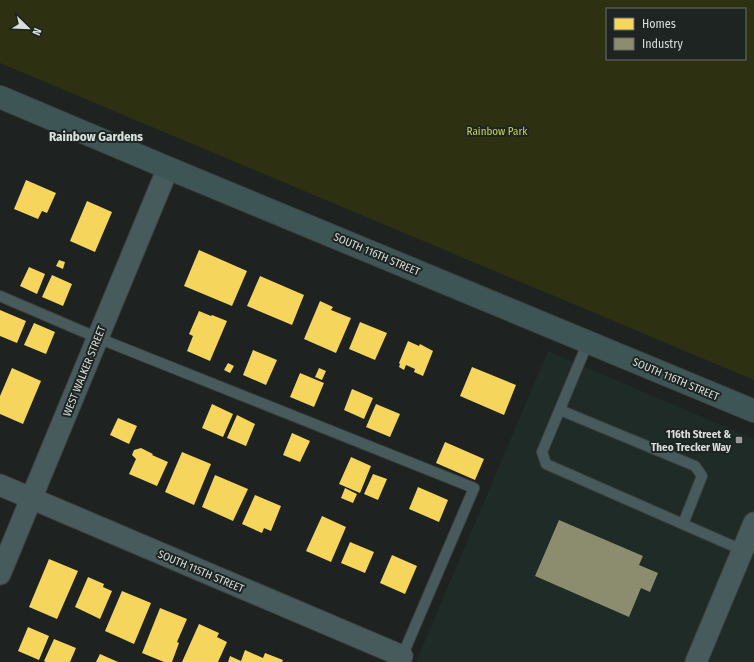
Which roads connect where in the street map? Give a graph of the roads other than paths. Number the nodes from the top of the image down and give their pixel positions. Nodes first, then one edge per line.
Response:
1 (0, 97) edge
2 (168, 168) junction
3 (0, 296) edge
4 (98, 338) junction
5 (588, 342) junction
6 (560, 410) junction
7 (754, 411) edge
8 (0, 485) edge
9 (32, 499) junction
10 (754, 523) edge
11 (683, 524) junction
12 (742, 550) junction
13 (0, 574) edge
14 (401, 659) edge
15 (696, 662) edge

1 - 2 street, SOUTH 116TH STREET
2 - 4 street, WEST WALKER STREET
2 - 5 street, SOUTH 116TH STREET
3 - 4 lane
4 - 9 street, WEST WALKER STREET
4 - 14 lane
5 - 6 lane
5 - 7 street, SOUTH 116TH STREET
6 - 11 lane
6 - 11 lane
8 - 9 street, SOUTH 115TH STREET
9 - 13 street, WEST WALKER STREET
9 - 14 street, SOUTH 115TH STREET
10 - 12 street
11 - 12 lane
12 - 15 street

